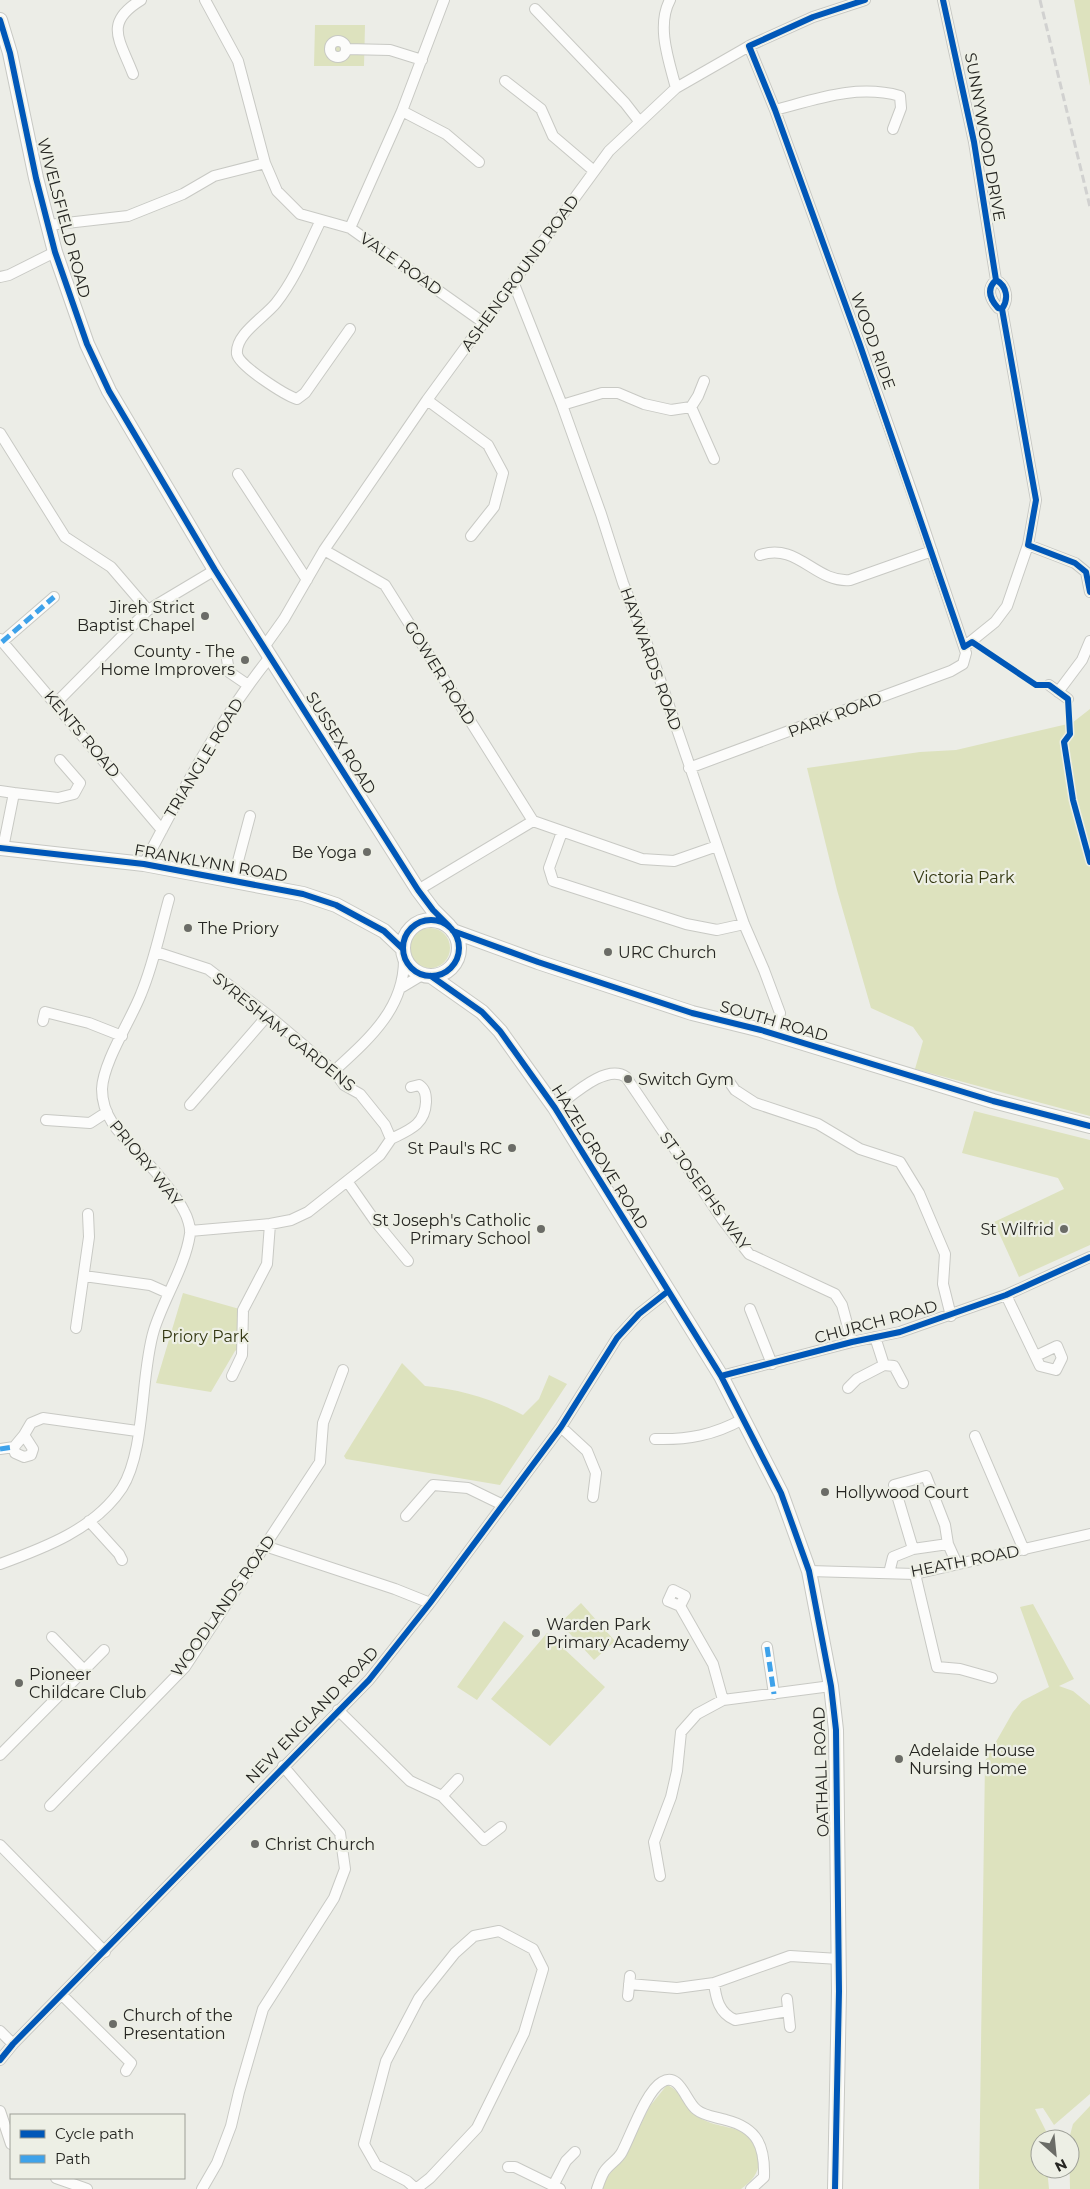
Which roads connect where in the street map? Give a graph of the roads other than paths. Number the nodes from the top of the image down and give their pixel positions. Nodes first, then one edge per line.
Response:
1 (141, 0) edge
2 (205, 0) edge
3 (444, 0) edge
4 (670, 0) edge
5 (865, 0) edge
6 (943, 0) edge
7 (535, 9) dead end
8 (0, 20) edge
9 (748, 46) junction
10 (346, 49) dead end
11 (5, 54) edge
12 (422, 60) junction
13 (134, 74) dead end
14 (505, 81) dead end
15 (676, 88) junction
16 (775, 110) junction
17 (402, 111) junction
18 (639, 121) junction
19 (893, 129) dead end
20 (265, 162) junction
21 (479, 162) dead end
22 (594, 171) junction
23 (320, 222) junction
24 (49, 226) junction
25 (350, 228) junction
26 (56, 252) junction
27 (0, 277) edge
28 (996, 280) junction
29 (514, 284) junction
30 (1002, 309) junction
31 (484, 323) junction
32 (350, 328) dead end
33 (704, 381) dead end
34 (427, 400) junction
35 (562, 405) junction
36 (691, 407) junction
37 (0, 433) edge
38 (714, 459) dead end
39 (238, 474) dead end
40 (471, 536) dead end
41 (1028, 545) junction
42 (324, 550) junction
43 (932, 551) junction
44 (760, 555) dead end
45 (215, 570) junction
46 (307, 580) junction
47 (1090, 592) edge
48 (54, 597) dead end
49 (148, 610) junction
50 (1, 640) edge
51 (1090, 641) edge
52 (964, 647) junction
53 (267, 652) junction
54 (227, 659) dead end
55 (248, 685) junction
56 (1049, 685) dead end
57 (1058, 692) junction
58 (1068, 699) dead end
59 (56, 703) junction
60 (60, 760) dead end
61 (690, 768) junction
62 (0, 791) edge
63 (14, 793) junction
64 (250, 816) dead end
65 (533, 821) junction
66 (162, 830) junction
67 (562, 832) junction
68 (717, 846) junction
69 (1, 848) edge
70 (144, 864) junction
71 (233, 880) junction
72 (418, 890) junction
73 (169, 899) dead end
74 (744, 924) junction
75 (412, 928) junction
76 (451, 928) junction
77 (384, 932) junction
78 (490, 945) junction
79 (156, 952) junction
80 (404, 953) junction
81 (459, 954) junction
82 (452, 967) junction
83 (427, 976) junction
84 (402, 988) junction
85 (469, 1003) junction
86 (268, 1015) junction
87 (43, 1021) dead end
88 (776, 1034) junction
89 (122, 1036) junction
90 (334, 1071) junction
91 (728, 1080) dead end
92 (410, 1087) dead end
93 (190, 1105) dead end
94 (554, 1108) junction
95 (107, 1112) junction
96 (46, 1120) dead end
97 (1090, 1126) edge
98 (391, 1139) junction
99 (347, 1181) junction
100 (88, 1214) dead end
101 (270, 1224) junction
102 (190, 1231) junction
103 (1090, 1258) edge
104 (408, 1261) dead end
105 (84, 1276) junction
106 (667, 1292) junction
107 (168, 1294) junction
108 (1006, 1295) junction
109 (750, 1308) dead end
110 (951, 1316) junction
111 (76, 1328) dead end
112 (874, 1337) junction
113 (852, 1342) junction
114 (1036, 1356) dead end
115 (772, 1364) junction
116 (884, 1365) junction
117 (343, 1370) dead end
118 (232, 1376) dead end
119 (721, 1376) junction
120 (902, 1382) dead end
121 (848, 1388) dead end
122 (743, 1419) junction
123 (561, 1428) junction
124 (138, 1431) junction
125 (24, 1435) junction
126 (975, 1436) dead end
127 (656, 1439) dead end
128 (14, 1447) junction
129 (0, 1449) edge
130 (593, 1496) dead end
131 (503, 1505) junction
132 (406, 1516) dead end
133 (89, 1521) junction
134 (1090, 1534) edge
135 (948, 1544) junction
136 (265, 1546) junction
137 (913, 1549) junction
138 (1024, 1550) junction
139 (122, 1560) dead end
140 (0, 1564) edge
141 (957, 1564) junction
142 (809, 1571) junction
143 (890, 1573) junction
144 (915, 1574) junction
145 (430, 1603) junction
146 (680, 1606) dead end
147 (52, 1637) dead end
148 (767, 1647) dead end
149 (104, 1650) dead end
150 (84, 1670) junction
151 (992, 1678) dead end
152 (831, 1686) junction
153 (774, 1694) junction
154 (723, 1700) junction
155 (338, 1710) junction
156 (3, 1752) edge
157 (283, 1766) junction
158 (458, 1779) dead end
159 (442, 1796) junction
160 (50, 1806) dead end
161 (501, 1827) dead end
162 (0, 1845) edge
163 (660, 1876) dead end
164 (105, 1952) junction
165 (839, 1959) junction
166 (714, 1983) junction
167 (62, 1995) junction
168 (628, 1996) dead end
169 (786, 1999) dead end
170 (788, 2011) junction
171 (790, 2027) dead end
172 (0, 2031) edge
173 (13, 2044) junction
174 (0, 2060) edge
175 (132, 2066) dead end
176 (0, 2111) edge
177 (10, 2141) edge
178 (575, 2152) dead end
179 (508, 2167) dead end
180 (59, 2179) edge
181 (556, 2187) edge
182 (87, 2189) edge
183 (202, 2189) edge
184 (416, 2189) edge
185 (596, 2189) edge
186 (751, 2189) edge
187 (835, 2189) edge

1 - 13 street
2 - 20 street
3 - 12 street, VALE ROAD
4 - 15 street
5 - 9 street, ASHENGROUND ROAD
6 - 28 street, SUNNYWOOD DRIVE
7 - 18 street
8 - 11 main road, WIVELSFIELD ROAD
9 - 15 street, ASHENGROUND ROAD
9 - 16 street, WOOD RIDE
10 - 12 street
11 - 24 main road, WIVELSFIELD ROAD
12 - 17 street, VALE ROAD
14 - 22 street
15 - 18 street, ASHENGROUND ROAD
16 - 19 street
16 - 43 street, WOOD RIDE
17 - 21 street
17 - 25 street, VALE ROAD
18 - 22 street, ASHENGROUND ROAD
20 - 23 street
20 - 24 street
22 - 29 street, ASHENGROUND ROAD
23 - 25 street
23 - 32 street
24 - 26 main road, WIVELSFIELD ROAD
25 - 31 street, VALE ROAD
26 - 27 street
26 - 45 main road, WIVELSFIELD ROAD
28 - 30 street, SUNNYWOOD DRIVE
28 - 30 street, SUNNYWOOD DRIVE
29 - 31 street, ASHENGROUND ROAD
29 - 35 street, HAYWARDS ROAD
30 - 41 street, SUNNYWOOD DRIVE
31 - 34 street, ASHENGROUND ROAD
33 - 36 street
34 - 40 street
34 - 42 street, ASHENGROUND ROAD
35 - 36 street
35 - 61 street, HAYWARDS ROAD
36 - 38 street
37 - 49 street
39 - 46 street
41 - 47 street
41 - 52 street, SUNNYWOOD DRIVE
42 - 46 street, ASHENGROUND ROAD
42 - 65 street, GOWER ROAD
43 - 44 street
43 - 52 street, WOOD RIDE
45 - 49 street
45 - 53 main road, SUSSEX ROAD
46 - 53 street, ASHENGROUND ROAD
48 - 50 street
49 - 59 street
50 - 59 street, KENTS ROAD
51 - 57 street
52 - 61 street, PARK ROAD
53 - 55 street, TRIANGLE ROAD
53 - 72 main road, SUSSEX ROAD
54 - 55 street
55 - 66 street, TRIANGLE ROAD
56 - 57 street
57 - 58 street
59 - 66 street, KENTS ROAD
60 - 63 street
61 - 68 street, HAYWARDS ROAD
62 - 63 street
63 - 69 street
64 - 71 street
65 - 67 street
65 - 72 street
66 - 70 street, TRIANGLE ROAD
67 - 68 street
67 - 74 street
68 - 74 street, HAYWARDS ROAD
69 - 70 main road, FRANKLYNN ROAD
70 - 71 main road, FRANKLYNN ROAD
71 - 77 main road, FRANKLYNN ROAD
72 - 75 main road
72 - 76 main road, SUSSEX ROAD
73 - 79 street, PRIORY WAY
74 - 88 street, HAYWARDS ROAD
75 - 76 main road
75 - 77 main road
75 - 80 main road
76 - 78 main road, SOUTH ROAD
76 - 81 main road
77 - 80 main road, FRANKLYNN ROAD
78 - 81 main road
78 - 88 main road, SOUTH ROAD
79 - 86 street, SYRESHAM GARDENS
79 - 89 street, PRIORY WAY
80 - 83 main road
80 - 84 street
81 - 82 main road
82 - 83 main road
82 - 85 main road, HAZELGROVE ROAD
83 - 84 street
83 - 85 main road, HAZELGROVE ROAD
84 - 90 street
85 - 94 main road, HAZELGROVE ROAD
86 - 90 street, SYRESHAM GARDENS
86 - 93 street
87 - 89 street
88 - 97 main road, SOUTH ROAD
89 - 95 street, PRIORY WAY
90 - 98 street, SYRESHAM GARDENS
91 - 110 street
92 - 98 street
94 - 106 main road, HAZELGROVE ROAD
94 - 113 street, ST JOSEPHS WAY
95 - 96 street
95 - 102 street, PRIORY WAY
98 - 99 street
99 - 101 street
99 - 104 street
100 - 105 street
101 - 102 street
101 - 118 street
102 - 107 street
103 - 108 street, CHURCH ROAD
105 - 107 street
105 - 111 street
106 - 119 main road, HAZELGROVE ROAD
106 - 123 street, NEW ENGLAND ROAD
107 - 124 street
108 - 110 street, CHURCH ROAD
108 - 114 street
109 - 115 street
110 - 112 street, CHURCH ROAD
112 - 113 street, CHURCH ROAD
112 - 116 street
113 - 115 street, CHURCH ROAD
115 - 119 street, CHURCH ROAD
116 - 120 street
116 - 121 street
117 - 136 street, WOODLANDS ROAD
119 - 122 main road, OATHALL ROAD
122 - 127 street
122 - 142 main road, OATHALL ROAD
123 - 130 street
123 - 131 street, NEW ENGLAND ROAD
124 - 125 street
124 - 133 street
125 - 128 street
125 - 128 street
126 - 138 street
128 - 129 street
131 - 132 street
131 - 145 street, NEW ENGLAND ROAD
133 - 139 street
133 - 140 street
134 - 138 street, HEATH ROAD
135 - 137 street
135 - 137 street
135 - 141 street
136 - 145 street
136 - 160 street, WOODLANDS ROAD
137 - 143 street
138 - 141 street, HEATH ROAD
141 - 144 street, HEATH ROAD
142 - 143 street, HEATH ROAD
142 - 152 main road, OATHALL ROAD
143 - 144 street, HEATH ROAD
144 - 151 street
145 - 155 street, NEW ENGLAND ROAD
146 - 154 street
147 - 150 street
148 - 153 street
149 - 150 street
150 - 156 street
152 - 153 street
152 - 165 main road, OATHALL ROAD
153 - 154 street
154 - 163 street
155 - 157 street, NEW ENGLAND ROAD
155 - 159 street
157 - 164 street, NEW ENGLAND ROAD
157 - 183 street
158 - 159 street
159 - 161 street
162 - 164 street
164 - 167 street, NEW ENGLAND ROAD
165 - 166 street
165 - 187 main road, OATHALL ROAD
166 - 168 street
166 - 170 street
167 - 173 street, NEW ENGLAND ROAD
167 - 175 street
169 - 170 street
170 - 171 street
172 - 173 street
173 - 174 street, NEW ENGLAND ROAD
176 - 177 street
178 - 181 street
179 - 181 street
180 - 182 street
184 - 184 street
185 - 186 street

